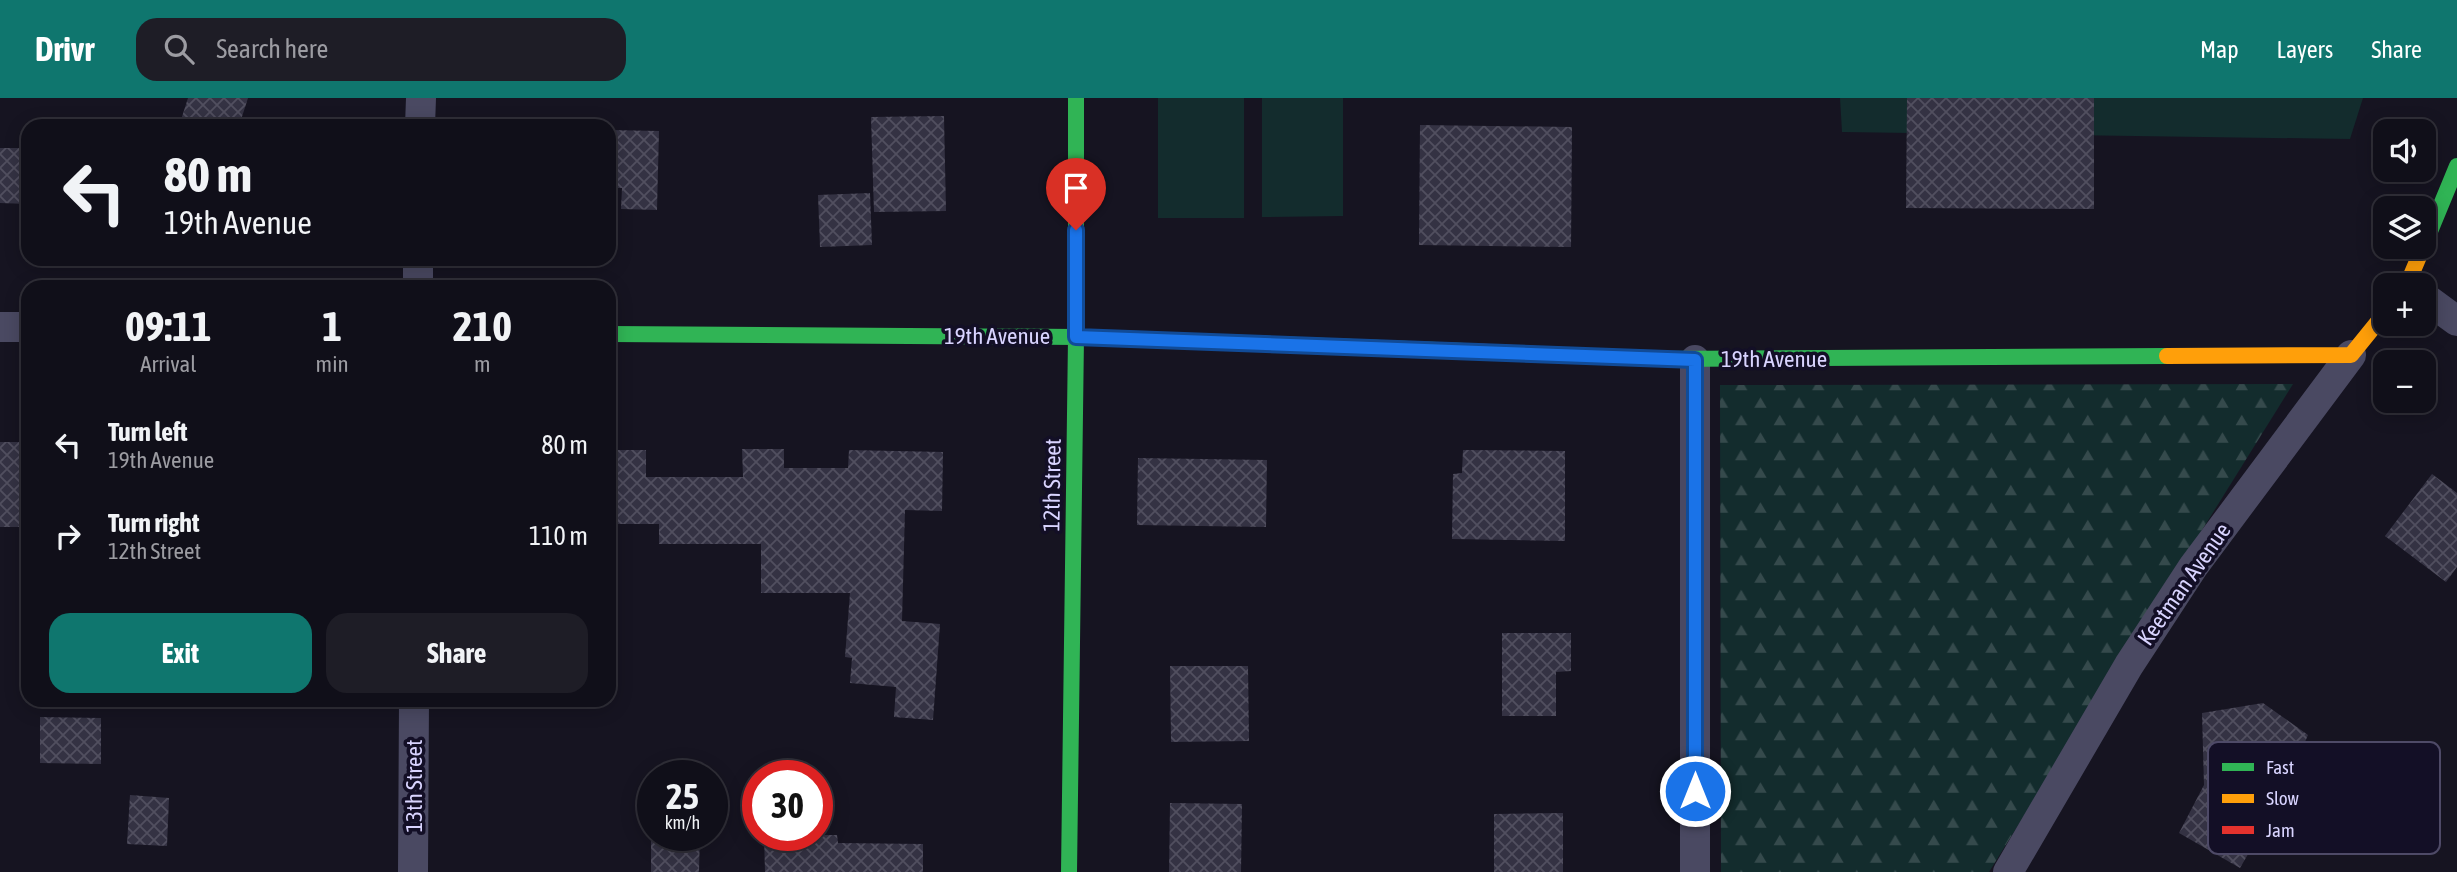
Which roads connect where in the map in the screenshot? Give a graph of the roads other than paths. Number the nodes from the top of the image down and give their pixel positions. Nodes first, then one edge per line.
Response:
1 (421, 98) edge
2 (1076, 98) edge
3 (420, 119) edge
4 (2457, 166) edge
5 (2436, 217) edge
6 (2436, 306) edge
7 (2457, 321) edge
8 (0, 327) edge
9 (21, 327) edge
10 (2373, 328) edge
11 (616, 334) edge
12 (1076, 337) junction
13 (2351, 355) junction
14 (1695, 360) junction
15 (414, 707) edge
16 (413, 872) edge
17 (1069, 872) edge
18 (1695, 872) edge
19 (2008, 872) edge

1 - 3 street
2 - 12 street, 12th Street
4 - 5 street
6 - 7 street
8 - 9 street
10 - 13 street, Keetman Avenue
11 - 12 street, 19th Avenue
12 - 14 street, 19th Avenue
12 - 17 street, 12th Street
13 - 14 street, 19th Avenue
13 - 19 street, Keetman Avenue
14 - 18 street
15 - 16 street, 13th Street

